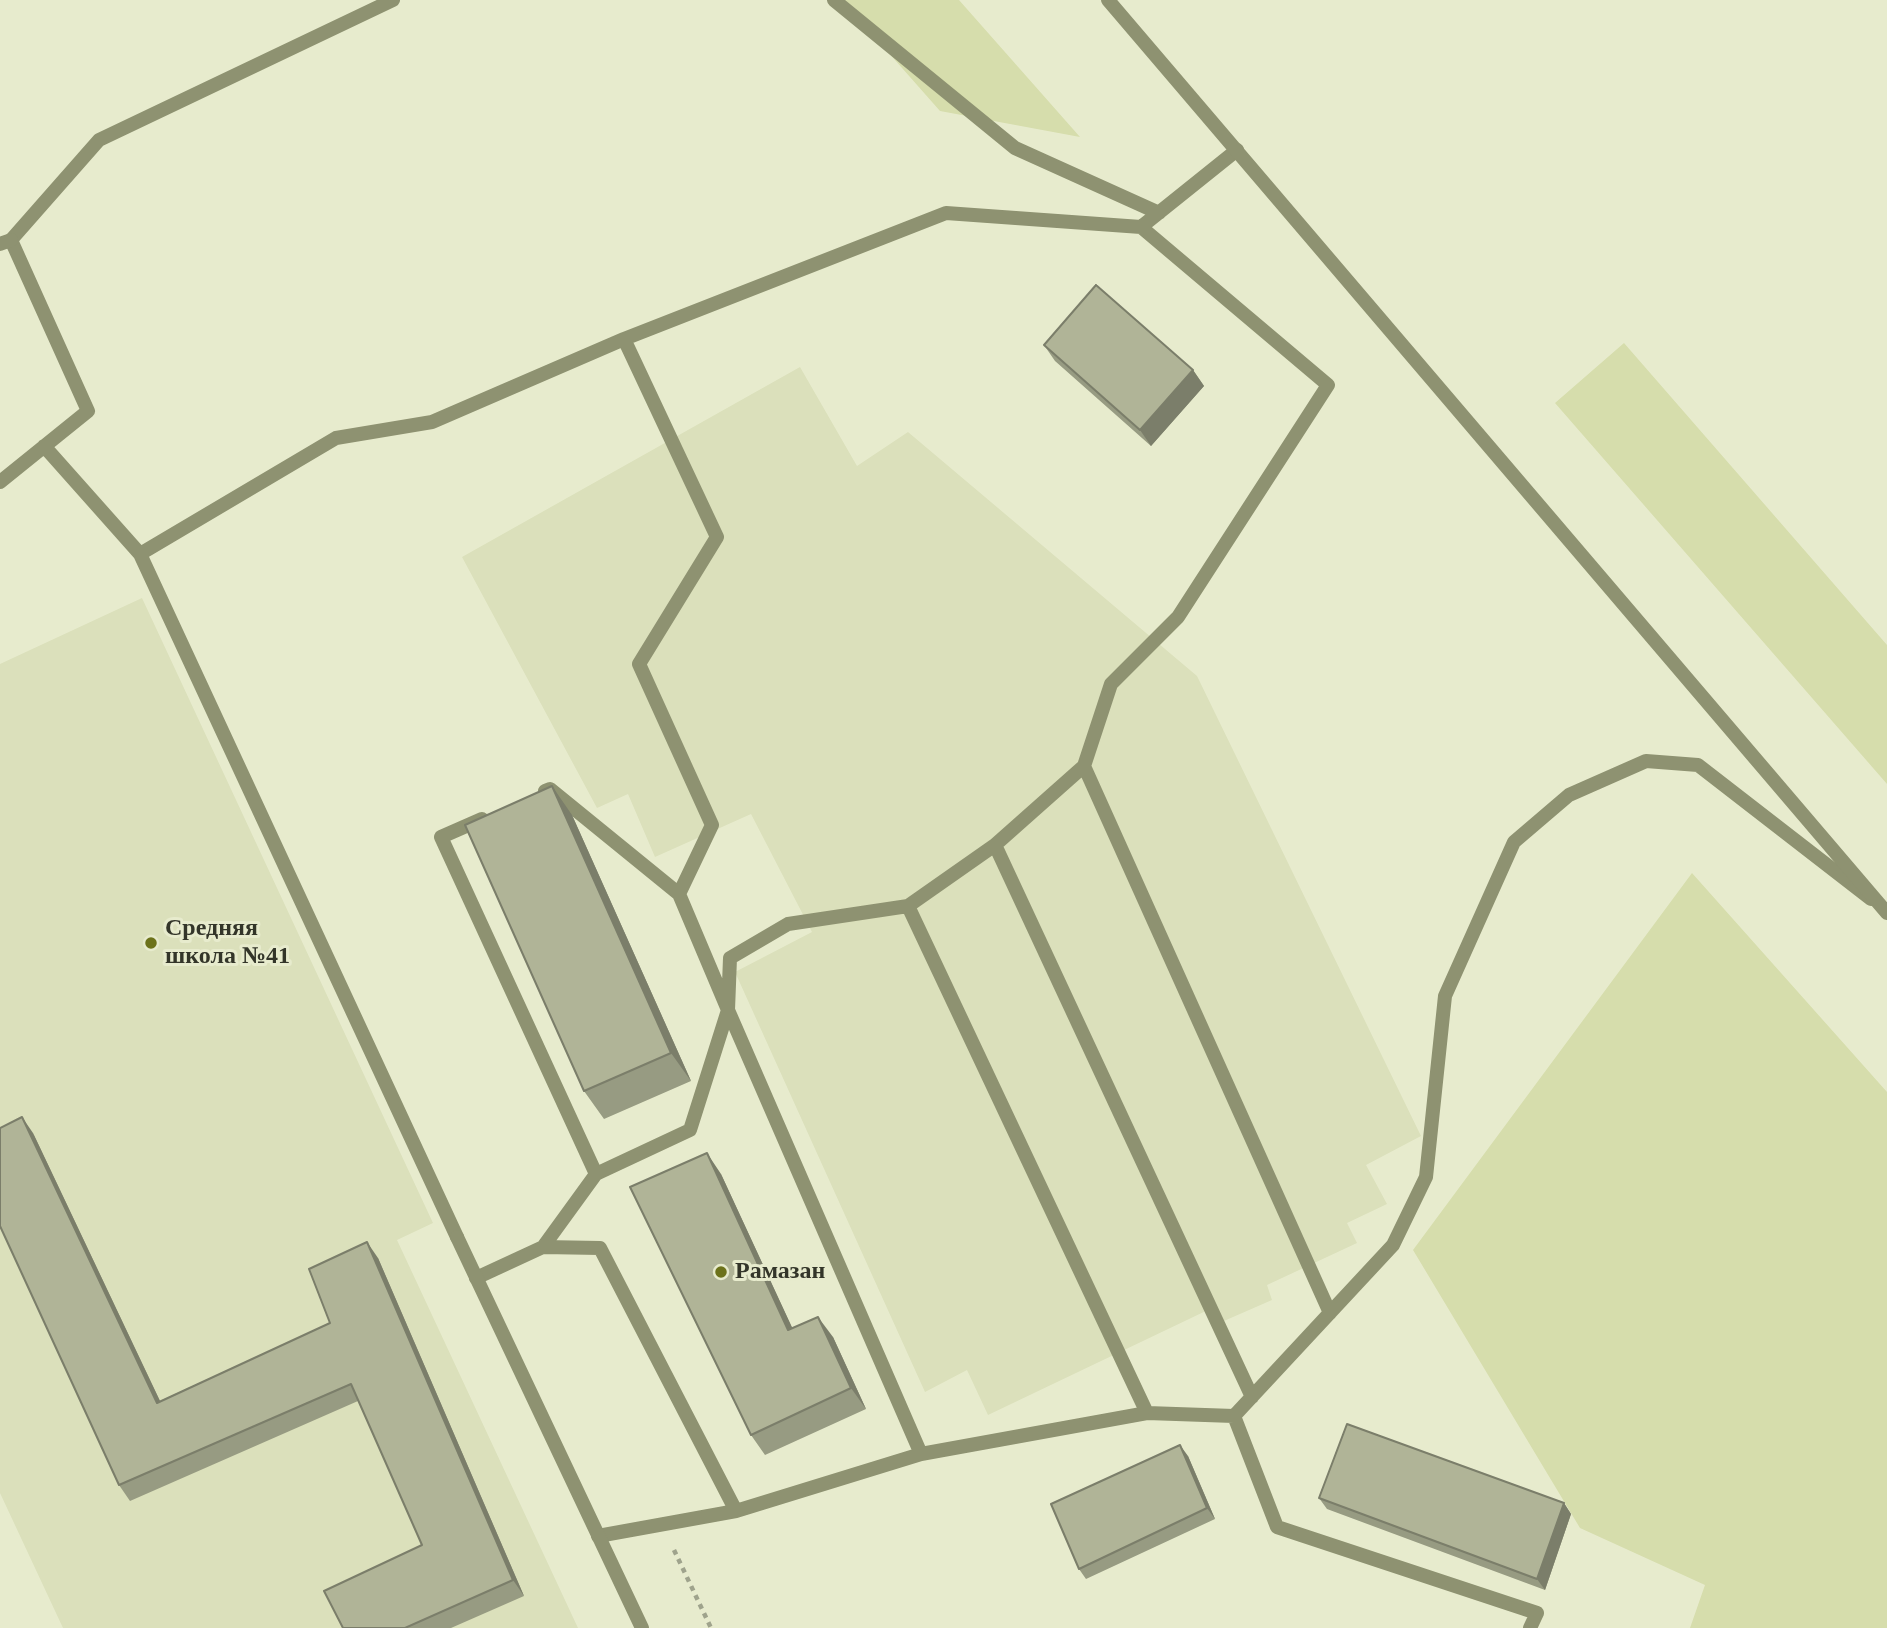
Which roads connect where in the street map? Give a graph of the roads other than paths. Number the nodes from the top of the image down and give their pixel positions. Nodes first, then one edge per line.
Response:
1 (393, 0) edge
2 (834, 0) edge
3 (1108, 0) edge
4 (1237, 150) junction
5 (1159, 213) junction
6 (1141, 227) junction
7 (5, 242) edge
8 (624, 338) junction
9 (44, 446) junction
10 (0, 482) edge
11 (140, 554) junction
12 (1083, 766) junction
13 (538, 794) edge
14 (489, 816) edge
15 (995, 845) junction
16 (679, 894) junction
17 (908, 906) junction
18 (1885, 911) edge
19 (727, 1010) junction
20 (596, 1174) junction
21 (543, 1247) junction
22 (476, 1279) junction
23 (1330, 1313) junction
24 (1252, 1397) junction
25 (1147, 1413) junction
26 (1234, 1416) junction
27 (921, 1454) junction
28 (737, 1511) junction
29 (598, 1536) junction
30 (641, 1628) edge
31 (1530, 1628) edge

1 - 7 street
2 - 5 street
3 - 4 street
4 - 5 street
4 - 18 street
5 - 6 street
6 - 8 street
6 - 12 street
7 - 9 street
8 - 11 street
8 - 16 street
9 - 10 street
9 - 11 street
11 - 22 street
12 - 15 street
12 - 23 street
13 - 16 street
14 - 20 street
15 - 17 street
15 - 24 street
16 - 19 street
17 - 19 street
17 - 25 street
18 - 23 street
19 - 20 street
19 - 27 street
20 - 21 street
21 - 22 street
21 - 28 street
22 - 29 street
23 - 24 street
24 - 26 street
25 - 26 street
25 - 27 street
26 - 31 street
27 - 28 street
28 - 29 street
29 - 30 street

